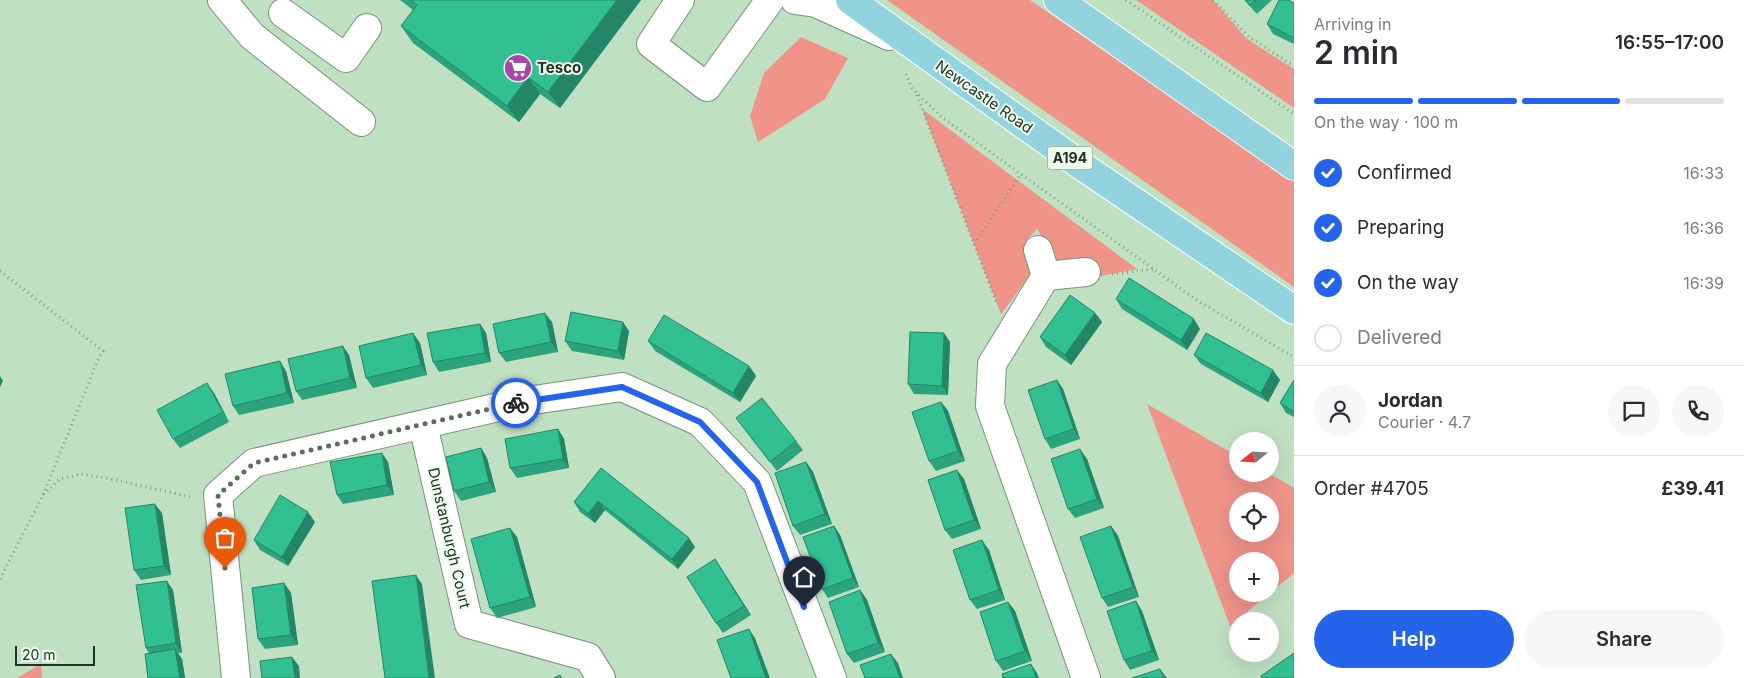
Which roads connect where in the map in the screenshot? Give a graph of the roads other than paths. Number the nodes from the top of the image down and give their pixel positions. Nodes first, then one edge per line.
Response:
1 (222, 0) edge
2 (680, 0) edge
3 (770, 0) edge
4 (795, 0) edge
5 (850, 0) edge
6 (1058, 0) edge
7 (281, 4) edge
8 (367, 28) dead end
9 (910, 60) junction
10 (361, 122) dead end
11 (1294, 166) edge
12 (1038, 250) dead end
13 (1086, 272) road end
14 (1046, 276) junction
15 (1294, 310) edge
16 (422, 425) junction
17 (236, 678) edge
18 (601, 678) edge
19 (832, 678) edge
20 (1086, 678) edge

1 - 10 street
2 - 3 street
4 - 9 street
5 - 9 main road, Newcastle Road / A194
6 - 11 main road
7 - 8 street
9 - 15 main road, Newcastle Road / A194
12 - 14 street
13 - 14 street
14 - 20 street
16 - 17 street
16 - 18 street, Dunstanburgh Court
16 - 19 street

